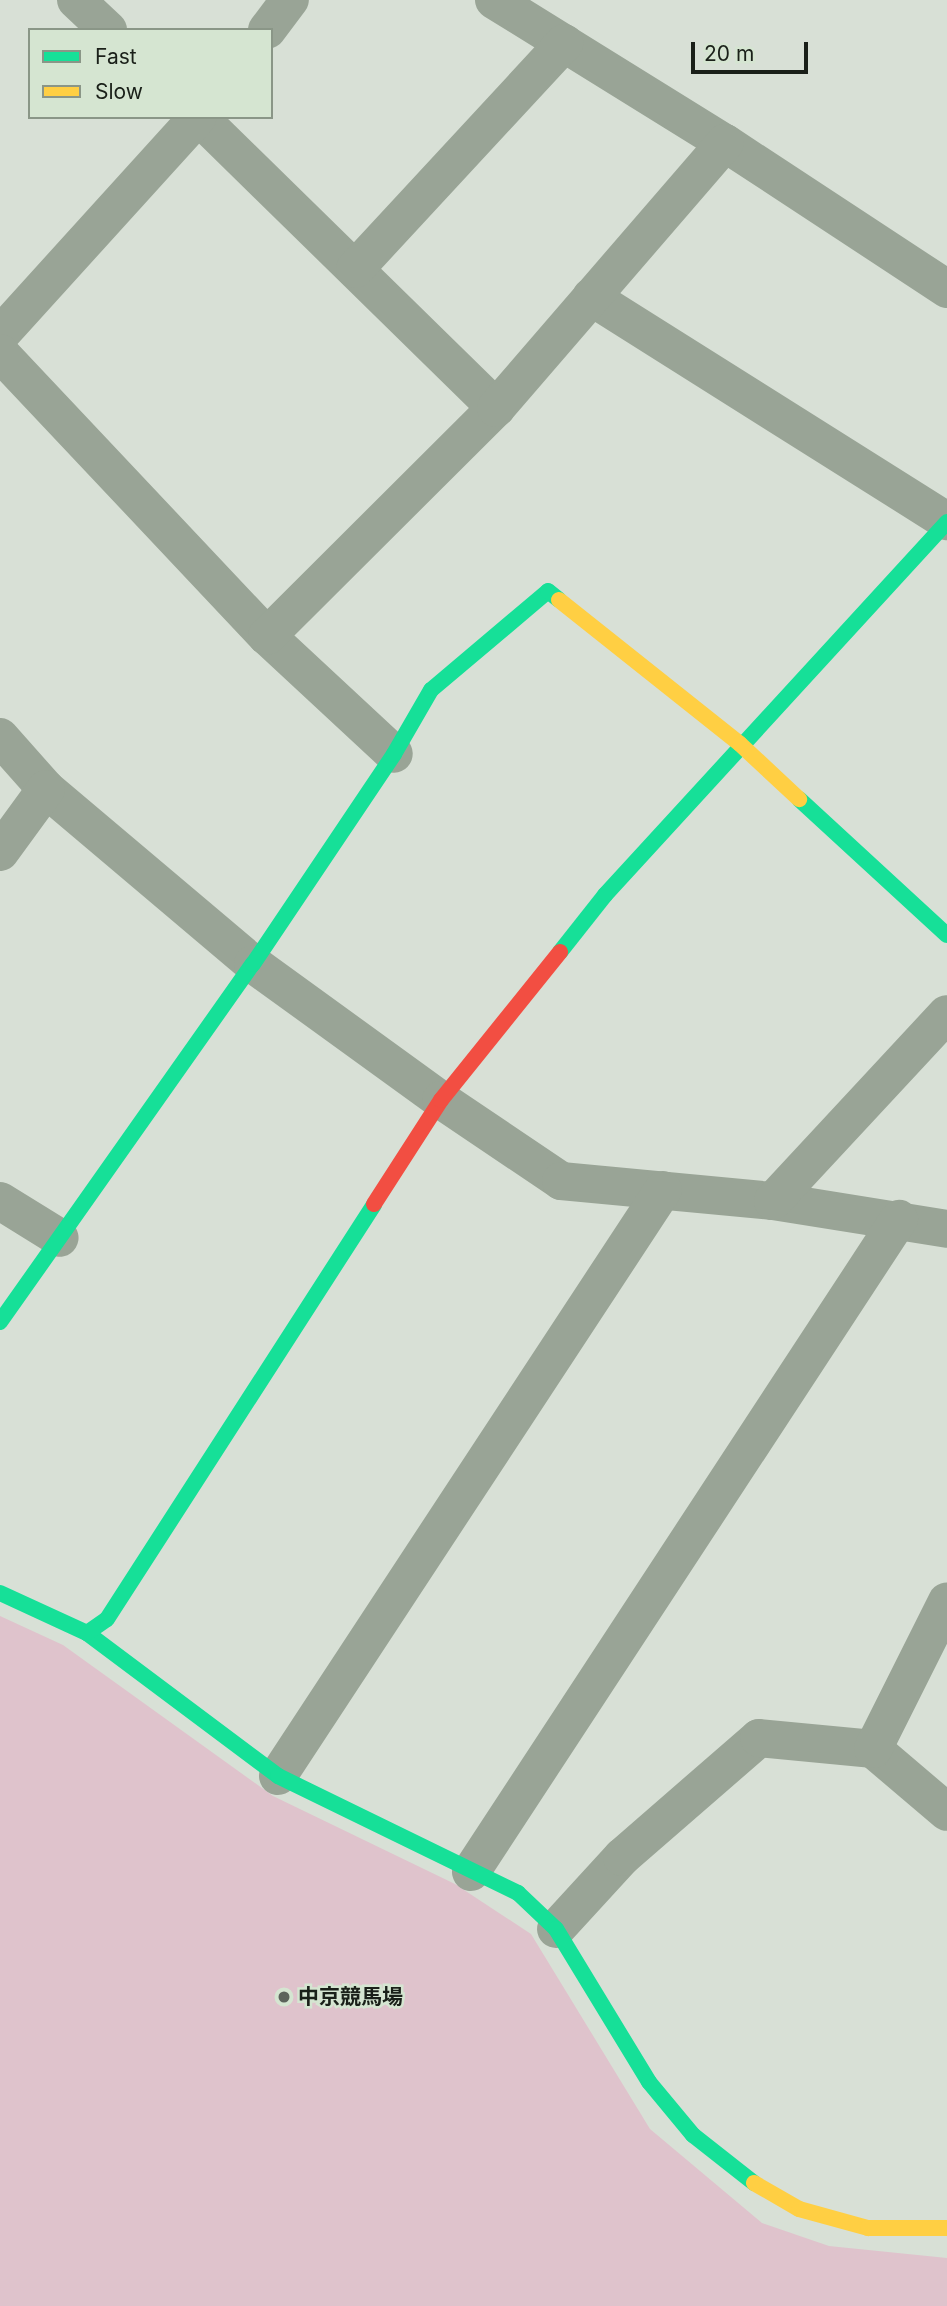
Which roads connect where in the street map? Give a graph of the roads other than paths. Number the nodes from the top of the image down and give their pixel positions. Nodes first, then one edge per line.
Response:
1 (76, 0) edge
2 (290, 0) edge
3 (494, 0) edge
4 (106, 28) edge
5 (269, 28) edge
6 (564, 43) junction
7 (196, 119) edge
8 (200, 119) edge
9 (725, 143) junction
10 (355, 269) junction
11 (947, 289) edge
12 (591, 297) junction
13 (0, 335) edge
14 (0, 353) edge
15 (496, 408) junction
16 (947, 521) edge
17 (267, 636) junction
18 (0, 737) edge
19 (740, 744) junction
20 (394, 754) junction
21 (46, 789) junction
22 (0, 852) edge
23 (947, 935) edge
24 (253, 964) junction
25 (947, 1014) edge
26 (441, 1100) junction
27 (663, 1190) junction
28 (0, 1201) edge
29 (773, 1201) junction
30 (899, 1219) junction
31 (947, 1229) edge
32 (60, 1238) junction
33 (0, 1322) edge
34 (0, 1593) edge
35 (947, 1601) edge
36 (87, 1633) junction
37 (873, 1749) junction
38 (278, 1776) junction
39 (947, 1812) edge
40 (471, 1872) junction
41 (556, 1929) junction
42 (947, 2228) edge

1 - 4 street
2 - 5 street
3 - 6 street
6 - 9 street
6 - 10 street
7 - 13 street
8 - 10 street
9 - 11 street
9 - 12 street
10 - 15 street
12 - 15 street
12 - 16 street
14 - 17 street
15 - 17 street
16 - 19 street
17 - 20 street
18 - 21 street
19 - 20 street
19 - 23 street
19 - 26 street
20 - 24 street
21 - 22 street
21 - 24 street
24 - 26 street
24 - 32 street
25 - 29 street
26 - 27 street
26 - 36 street
27 - 29 street
27 - 38 street
28 - 32 street
29 - 30 street
30 - 31 street
30 - 40 street
32 - 33 street
34 - 36 street
35 - 37 street
36 - 38 street
37 - 39 street
37 - 41 street
38 - 40 street
40 - 41 street
41 - 42 street

